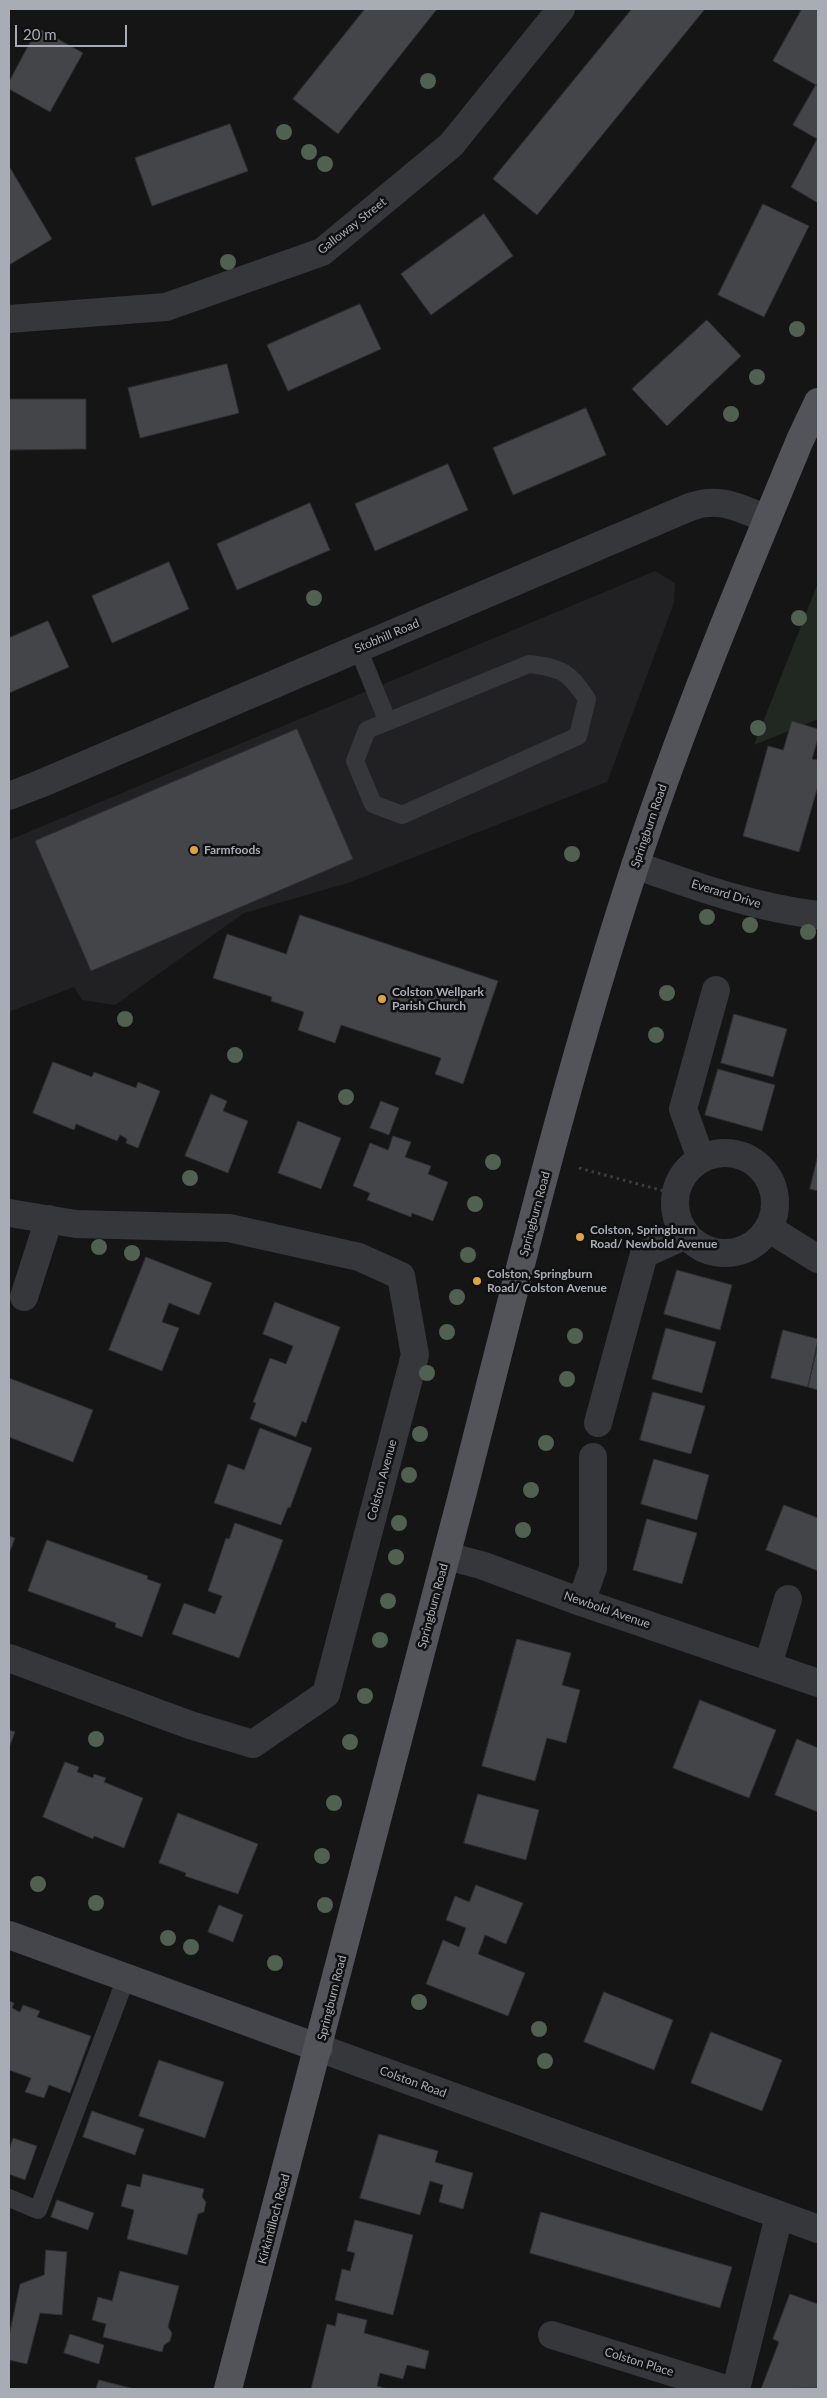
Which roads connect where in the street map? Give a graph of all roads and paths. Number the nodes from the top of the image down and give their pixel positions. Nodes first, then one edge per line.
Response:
1 (560, 9) edge
2 (9, 319) edge
3 (818, 402) edge
4 (767, 519) junction
5 (358, 648) junction
6 (387, 720) junction
7 (9, 796) edge
8 (635, 865) junction
9 (818, 915) edge
10 (716, 990) dead end
11 (701, 1159) junction
12 (550, 1160) junction
13 (675, 1194) junction
14 (9, 1213) edge
15 (49, 1219) junction
16 (768, 1228) junction
17 (686, 1234) junction
18 (818, 1259) edge
19 (24, 1297) dead end
20 (598, 1423) dead end
21 (593, 1457) dead end
22 (446, 1556) junction
23 (788, 1599) dead end
24 (581, 1602) junction
25 (9, 1658) edge
26 (768, 1664) junction
27 (818, 1683) edge
28 (9, 1935) edge
29 (126, 1978) junction
30 (319, 2048) junction
31 (9, 2198) edge
32 (779, 2216) junction
33 (818, 2229) edge
34 (552, 2335) dead end
35 (228, 2389) edge
36 (726, 2389) edge
37 (736, 2389) edge

1 - 2 street, Galloway Street
3 - 4 main road, Springburn Road
4 - 5 street, Stobhill Road
4 - 8 main road, Springburn Road
5 - 6 lane
5 - 7 street, Stobhill Road
6 - 6 lane
8 - 9 street, Everard Drive
8 - 12 main road, Springburn Road
10 - 11 street
11 - 13 street
11 - 16 street
12 - 13 path
12 - 22 main road, Springburn Road
13 - 17 street
14 - 15 street, Colston Avenue
15 - 19 street
15 - 25 street, Colston Avenue
16 - 17 street
16 - 18 street
17 - 20 street
21 - 24 street
22 - 24 street, Newbold Avenue
22 - 30 main road, Springburn Road
23 - 26 street
24 - 26 street, Newbold Avenue
26 - 27 street, Newbold Avenue
28 - 29 main road, Colston Road
29 - 30 main road, Colston Road
29 - 31 lane
30 - 32 street, Colston Road
30 - 35 main road, Kirkintilloch Road
32 - 33 street, Colston Road
32 - 37 street
34 - 36 street, Colston Place

